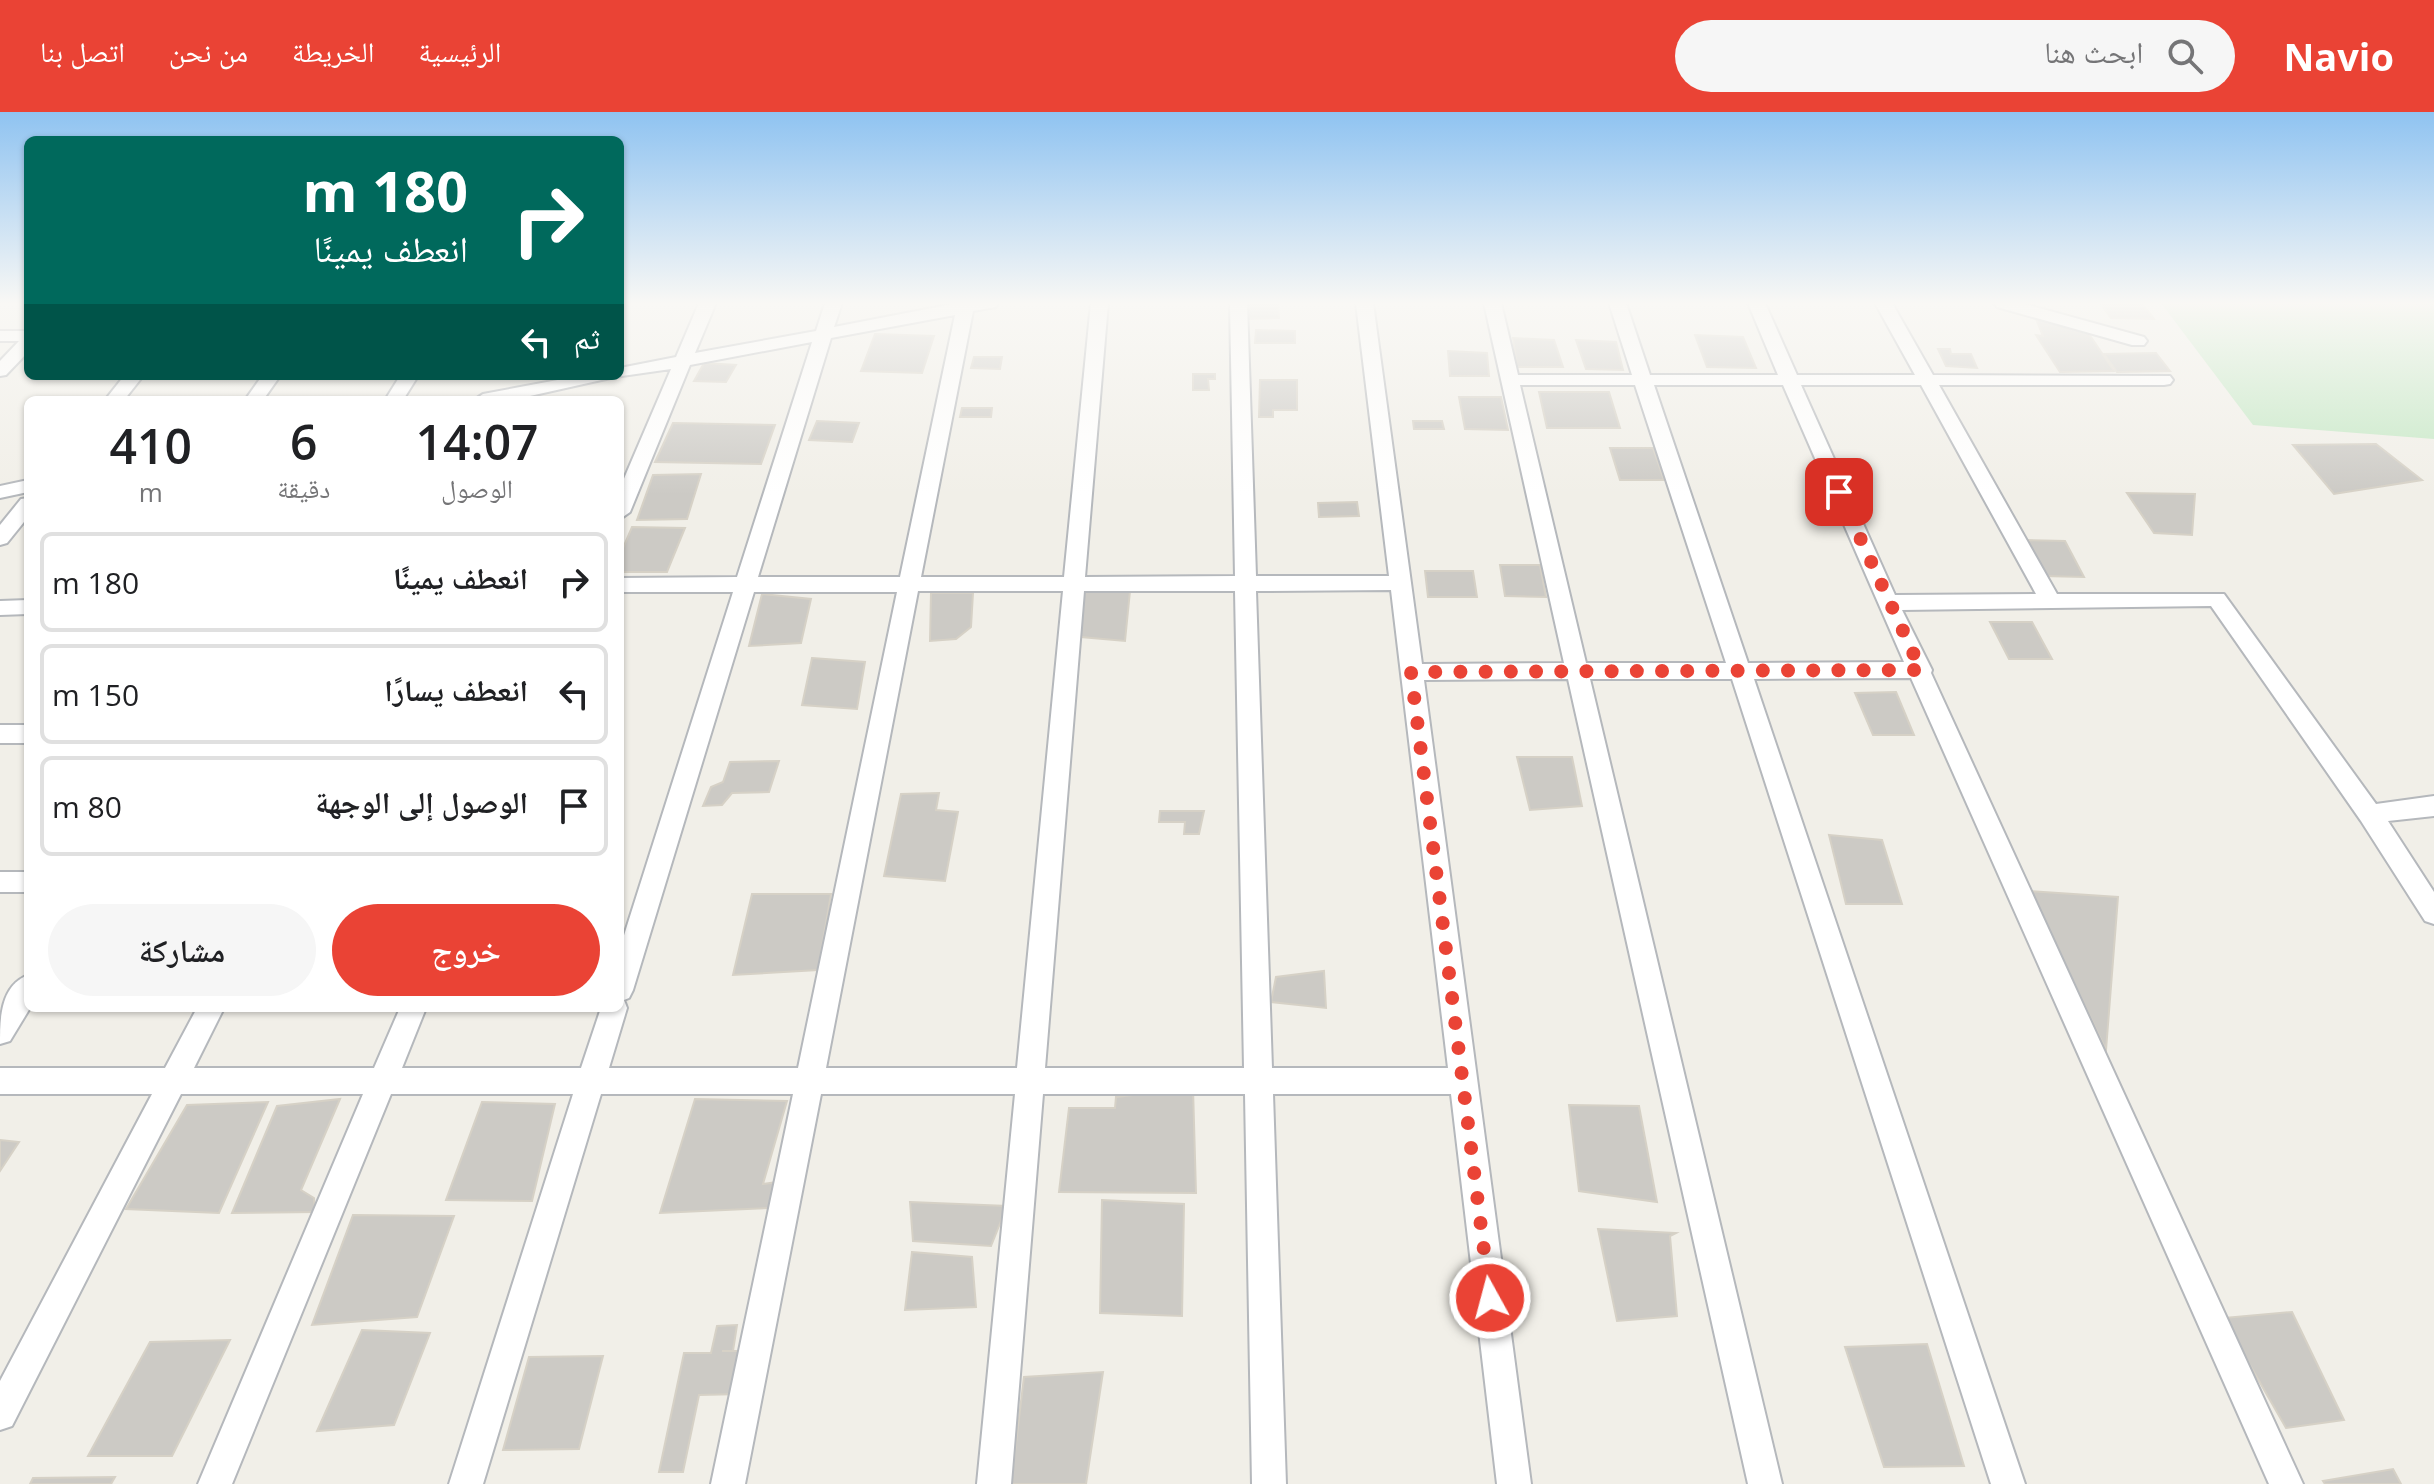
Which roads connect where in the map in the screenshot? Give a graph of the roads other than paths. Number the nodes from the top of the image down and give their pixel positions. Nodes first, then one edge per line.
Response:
1 (651, 367) edge
2 (680, 367) edge
3 (813, 367) edge
4 (960, 367) edge
5 (1093, 367) edge
6 (1240, 367) edge
7 (1373, 367) edge
8 (1507, 367) edge
9 (1639, 367) edge
10 (1785, 367) edge
11 (1920, 367) edge
12 (624, 372) edge
13 (131, 380) edge
14 (584, 380) edge
15 (1510, 380) junction
16 (1643, 380) junction
17 (1791, 380) junction
18 (1927, 380) junction
19 (2164, 380) dead end
20 (532, 389) edge
21 (117, 396) edge
22 (501, 396) edge
23 (24, 487) edge
24 (0, 492) edge
25 (624, 502) edge
26 (24, 509) edge
27 (0, 538) edge
28 (1245, 583) junction
29 (1400, 583) junction
30 (746, 584) junction
31 (910, 584) junction
32 (1074, 584) junction
33 (624, 585) edge
34 (2049, 599) junction
35 (1888, 603) junction
36 (24, 607) edge
37 (0, 608) edge
38 (1921, 670) junction
39 (1577, 671) junction
40 (1740, 671) junction
41 (1411, 672) junction
42 (0, 734) edge
43 (24, 734) edge
44 (2434, 806) edge
45 (2370, 814) junction
46 (0, 882) edge
47 (24, 882) edge
48 (2434, 913) edge
49 (624, 977) edge
50 (24, 993) edge
51 (209, 1012) edge
52 (411, 1012) edge
53 (613, 1012) edge
54 (0, 1032) edge
55 (0, 1081) edge
56 (173, 1081) junction
57 (383, 1081) junction
58 (592, 1081) junction
59 (810, 1081) junction
60 (1030, 1081) junction
61 (1258, 1081) junction
62 (1463, 1081) junction
63 (0, 1414) edge
64 (215, 1484) edge
65 (466, 1484) edge
66 (728, 1484) edge
67 (994, 1484) edge
68 (1269, 1484) edge
69 (1514, 1484) edge
70 (1765, 1484) edge
71 (2008, 1484) edge
72 (2286, 1484) edge

1 - 12 street
2 - 25 street
3 - 30 street
4 - 31 street
5 - 32 street
6 - 28 street
7 - 29 street
8 - 15 street
9 - 16 street
10 - 17 street
11 - 18 street
13 - 21 street
14 - 20 street
15 - 16 street
15 - 39 street
16 - 17 street
16 - 40 street
17 - 18 street
17 - 35 street
18 - 19 street
18 - 34 street
20 - 22 street
23 - 24 street
26 - 27 street
28 - 29 street
28 - 32 street
28 - 61 street
29 - 41 street
30 - 31 street
30 - 33 street
30 - 49 street
31 - 32 street
31 - 59 street
32 - 60 street
34 - 35 street
34 - 45 street
35 - 38 street
36 - 37 street
38 - 40 street
38 - 72 street
39 - 40 street
39 - 41 street
39 - 70 street
40 - 71 street
41 - 62 street
42 - 43 street
44 - 45 street
45 - 48 street
46 - 47 street
50 - 54 street
51 - 56 street
52 - 57 street
53 - 58 street
55 - 56 street
56 - 57 street
56 - 63 street
57 - 58 street
57 - 64 street
58 - 59 street
58 - 65 street
59 - 60 street
59 - 66 street
60 - 61 street
60 - 67 street
61 - 62 street
61 - 68 street
62 - 69 street

